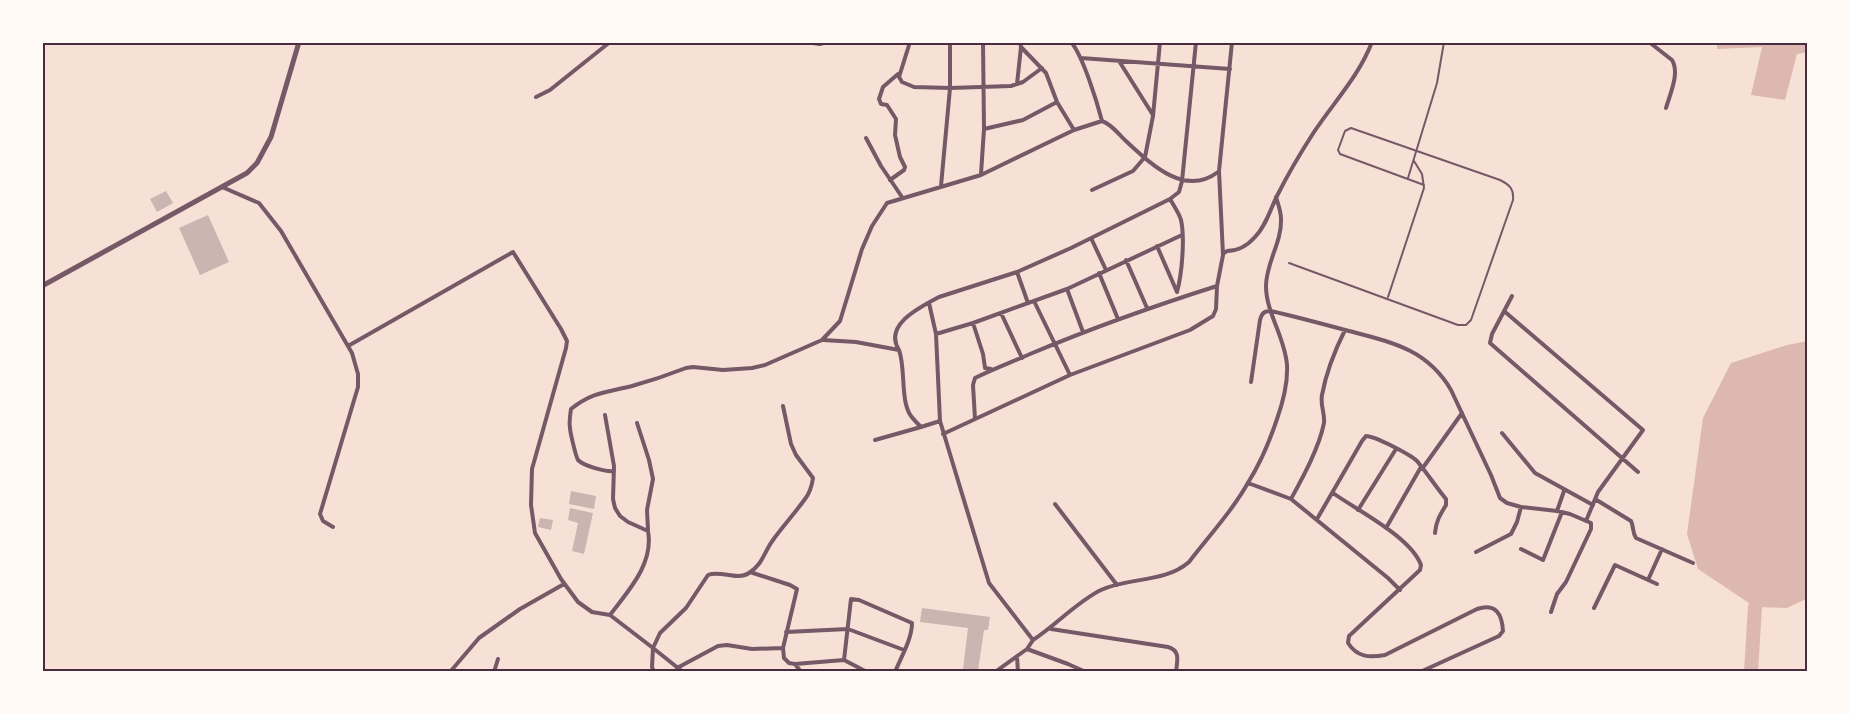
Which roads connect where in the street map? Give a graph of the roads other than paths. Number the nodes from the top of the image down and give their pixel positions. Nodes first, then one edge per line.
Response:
1 (299, 42) edge
2 (610, 42) edge
3 (806, 42) edge
4 (826, 42) edge
5 (910, 42) edge
6 (950, 42) edge
7 (983, 42) edge
8 (1071, 42) edge
9 (1081, 42) edge
10 (1160, 42) edge
11 (1196, 42) edge
12 (1232, 42) edge
13 (1372, 42) edge
14 (1444, 42) edge
15 (1649, 42) edge
16 (1020, 45) edge
17 (1077, 49) junction
18 (1080, 58) junction
19 (1119, 62) junction
20 (1157, 63) junction
21 (1193, 66) junction
22 (1042, 68) junction
23 (1230, 69) junction
24 (899, 74) junction
25 (1017, 85) junction
26 (983, 87) junction
27 (950, 88) junction
28 (536, 97) dead end
29 (1057, 102) junction
30 (1666, 108) dead end
31 (1153, 116) junction
32 (1102, 121) junction
33 (984, 129) junction
34 (1074, 130) junction
35 (866, 138) dead end
36 (1417, 152) junction
37 (1145, 157) junction
38 (1414, 161) junction
39 (1219, 171) junction
40 (981, 175) junction
41 (890, 180) junction
42 (1408, 180) junction
43 (1182, 181) junction
44 (1424, 185) junction
45 (941, 186) junction
46 (222, 187) junction
47 (1092, 190) dead end
48 (1276, 196) junction
49 (902, 197) junction
50 (1170, 199) junction
51 (1182, 235) junction
52 (1091, 238) junction
53 (1157, 246) junction
54 (1223, 255) junction
55 (1126, 260) junction
56 (1289, 263) dead end
57 (1106, 270) junction
58 (1017, 272) junction
59 (1099, 273) junction
60 (42, 286) edge
61 (1217, 286) junction
62 (1067, 289) junction
63 (1177, 292) junction
64 (1512, 296) dead end
65 (1179, 298) junction
66 (1388, 298) junction
67 (1034, 301) junction
68 (929, 303) junction
69 (1028, 303) junction
70 (1147, 308) junction
71 (1271, 311) junction
72 (1504, 311) junction
73 (1001, 313) junction
74 (1118, 319) junction
75 (973, 323) junction
76 (1345, 330) junction
77 (1083, 332) junction
78 (936, 334) junction
79 (822, 340) junction
80 (1054, 344) junction
81 (348, 346) junction
82 (899, 350) junction
83 (1022, 358) junction
84 (991, 369) junction
85 (1070, 375) junction
86 (1251, 381) dead end
87 (783, 406) dead end
88 (1462, 412) junction
89 (605, 415) dead end
90 (975, 419) junction
91 (940, 421) junction
92 (637, 423) dead end
93 (921, 427) junction
94 (1502, 433) dead end
95 (943, 434) junction
96 (875, 440) dead end
97 (1396, 449) junction
98 (1622, 458) junction
99 (1421, 468) junction
100 (614, 471) junction
101 (1638, 472) dead end
102 (1248, 483) junction
103 (1564, 490) junction
104 (1333, 494) junction
105 (1595, 498) junction
106 (1291, 500) junction
107 (1055, 504) dead end
108 (1593, 505) junction
109 (1521, 507) junction
110 (1358, 510) junction
111 (1560, 511) junction
112 (1317, 519) junction
113 (1586, 521) junction
114 (333, 527) dead end
115 (1386, 528) junction
116 (648, 531) junction
117 (1435, 533) dead end
118 (1521, 549) dead end
119 (1662, 549) junction
120 (1476, 552) dead end
121 (1693, 562) dead end
122 (750, 572) junction
123 (1648, 580) junction
124 (564, 584) junction
125 (1657, 584) dead end
126 (1117, 585) junction
127 (1400, 590) junction
128 (1594, 608) dead end
129 (1551, 612) dead end
130 (610, 615) junction
131 (848, 629) junction
132 (1049, 629) junction
133 (786, 632) junction
134 (1033, 640) junction
135 (653, 648) junction
136 (783, 648) junction
137 (1027, 649) junction
138 (904, 650) junction
139 (1017, 656) junction
140 (498, 659) dead end
141 (844, 660) junction
142 (795, 664) junction
143 (677, 668) junction
144 (450, 672) edge
145 (494, 672) edge
146 (654, 672) edge
147 (682, 672) edge
148 (801, 672) edge
149 (867, 672) edge
150 (895, 672) edge
151 (995, 672) edge
152 (1018, 672) edge
153 (1086, 672) edge
154 (1176, 672) edge
155 (1420, 672) edge

1 - 46 street
2 - 28 street
3 - 4 street
5 - 24 street
6 - 27 street
7 - 26 street
8 - 17 street
9 - 17 street
10 - 20 street
11 - 21 street
12 - 23 street
13 - 48 street
14 - 36 lane
15 - 30 street
16 - 22 street
16 - 25 street
17 - 18 street
18 - 19 street
18 - 32 street
19 - 20 street
19 - 31 street
20 - 21 street
20 - 31 street
21 - 23 street
21 - 43 street
22 - 25 street
22 - 29 street
23 - 39 street
24 - 27 street
24 - 41 street
25 - 26 street
26 - 27 street
26 - 33 street
27 - 45 street
29 - 33 street
29 - 34 street
31 - 37 street
32 - 34 street
32 - 37 street
33 - 40 street
34 - 40 street
35 - 41 street
36 - 38 lane
36 - 42 lane
36 - 66 lane
37 - 43 street
37 - 47 street
38 - 42 lane
38 - 44 lane
39 - 43 street
39 - 54 street
40 - 45 street
41 - 49 street
42 - 44 lane
43 - 50 street
44 - 66 lane
45 - 49 street
46 - 60 street
46 - 81 street
48 - 54 street
48 - 71 street
49 - 79 street
50 - 51 street
50 - 52 street
51 - 53 street
51 - 63 street
52 - 57 street
52 - 58 street
53 - 55 street
53 - 63 street
54 - 61 street
55 - 57 street
55 - 70 street
56 - 66 lane
57 - 59 street
58 - 68 street
58 - 69 street
59 - 62 street
59 - 74 street
61 - 65 street
61 - 85 street
62 - 67 street
62 - 77 street
63 - 65 street
64 - 72 street
65 - 70 street
67 - 69 street
67 - 80 street
68 - 78 street
68 - 82 street
69 - 73 street
70 - 74 street
71 - 76 street
71 - 86 street
71 - 102 street
72 - 98 street
72 - 98 street
73 - 75 street
73 - 83 street
74 - 77 street
75 - 78 street
75 - 84 street
76 - 88 street
76 - 106 street
77 - 80 street
78 - 91 street
79 - 82 street
79 - 100 street
80 - 83 street
80 - 85 street
81 - 114 street
81 - 124 street
82 - 93 street
83 - 84 street
84 - 90 street
85 - 90 street
87 - 122 street
88 - 99 street
88 - 109 street
89 - 100 street
90 - 95 street
91 - 93 street
91 - 95 street
92 - 116 street
93 - 96 street
94 - 103 street
95 - 134 street
97 - 99 street
97 - 104 street
97 - 110 street
98 - 101 street
98 - 105 street
99 - 115 street
99 - 117 street
100 - 116 street
102 - 106 street
102 - 126 street
103 - 108 street
103 - 111 street
104 - 110 street
104 - 112 street
105 - 108 street
105 - 119 street
106 - 112 street
107 - 126 street
108 - 113 street
109 - 111 street
109 - 120 street
110 - 115 street
111 - 113 street
111 - 118 street
112 - 127 street
113 - 129 street
115 - 127 street
116 - 130 street
119 - 121 street
119 - 123 street
122 - 133 street
122 - 135 street
123 - 125 street
123 - 128 street
124 - 130 street
124 - 144 street
126 - 132 street
127 - 155 street
130 - 135 street
131 - 133 street
131 - 138 street
131 - 138 street
131 - 141 street
132 - 134 street
132 - 154 street
133 - 136 street
134 - 137 street
135 - 143 street
135 - 146 street
136 - 142 street
136 - 143 street
137 - 139 street
137 - 153 street
138 - 150 street
139 - 151 street
139 - 152 street
140 - 145 street
141 - 142 street
141 - 149 street
142 - 148 street
143 - 147 street

